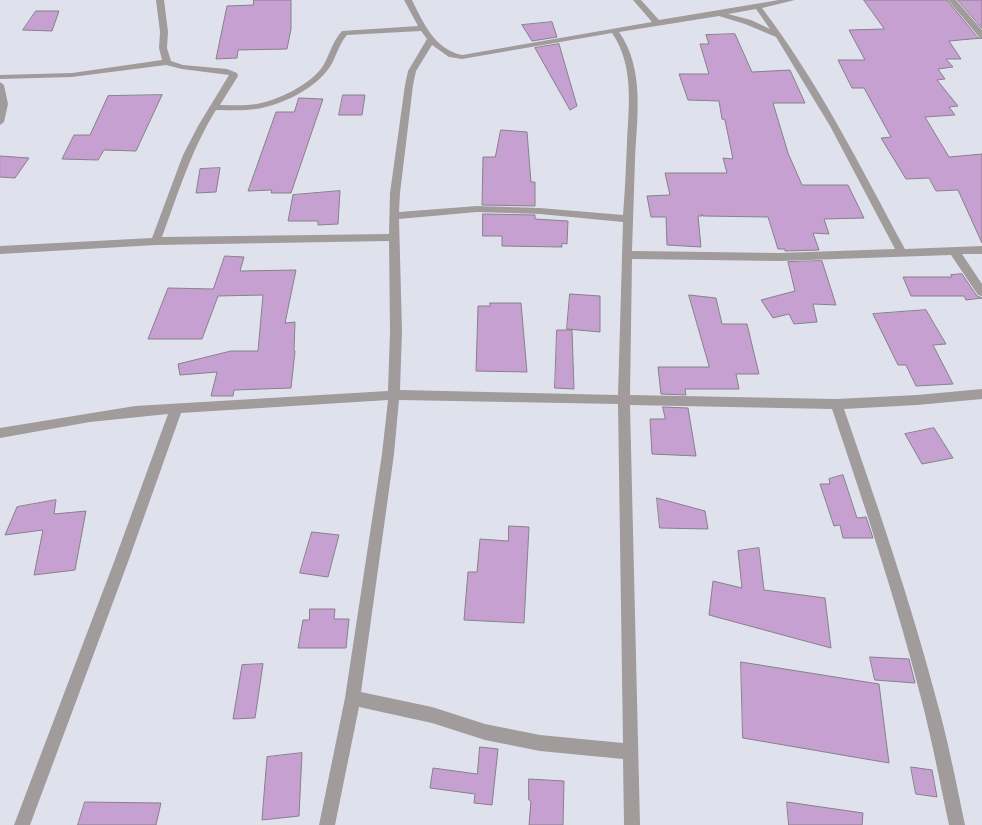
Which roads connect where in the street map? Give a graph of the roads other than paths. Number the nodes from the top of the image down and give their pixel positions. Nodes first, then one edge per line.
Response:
1 (160, 0) edge
2 (408, 0) edge
3 (637, 0) edge
4 (791, 0) edge
5 (952, 0) edge
6 (758, 7) junction
7 (717, 14) junction
8 (657, 23) junction
9 (978, 24) edge
10 (424, 28) junction
11 (615, 31) junction
12 (982, 34) edge
13 (782, 37) junction
14 (431, 40) junction
15 (167, 62) junction
16 (0, 76) edge
17 (0, 85) edge
18 (214, 108) junction
19 (0, 122) edge
20 (394, 216) junction
21 (628, 219) junction
22 (394, 237) junction
23 (156, 241) junction
24 (0, 250) edge
25 (982, 250) edge
26 (954, 251) junction
27 (901, 252) junction
28 (627, 255) junction
29 (982, 292) edge
30 (982, 394) edge
31 (394, 395) junction
32 (624, 401) junction
33 (836, 404) junction
34 (176, 409) junction
35 (0, 433) edge
36 (353, 698) junction
37 (630, 752) junction
38 (22, 825) edge
39 (327, 825) edge
40 (632, 825) edge
41 (957, 825) edge

1 - 15 street
2 - 10 street
3 - 8 street
4 - 6 street
5 - 9 street
6 - 7 street
6 - 13 street
7 - 8 street
7 - 13 street
8 - 11 street
9 - 12 street
10 - 14 street
10 - 18 street
11 - 14 street
11 - 21 street
13 - 27 street
14 - 20 street
15 - 16 street
15 - 18 street
17 - 19 street
18 - 23 street
20 - 21 street
20 - 22 street
21 - 28 street
22 - 23 street
22 - 31 street
23 - 24 street
25 - 26 street
26 - 27 street
26 - 29 street
27 - 28 street
28 - 32 street
30 - 33 street
31 - 32 street
31 - 34 street
31 - 36 street
32 - 33 street
32 - 37 street
33 - 41 street
34 - 35 street
34 - 38 street
36 - 37 street
36 - 39 street
37 - 40 street

